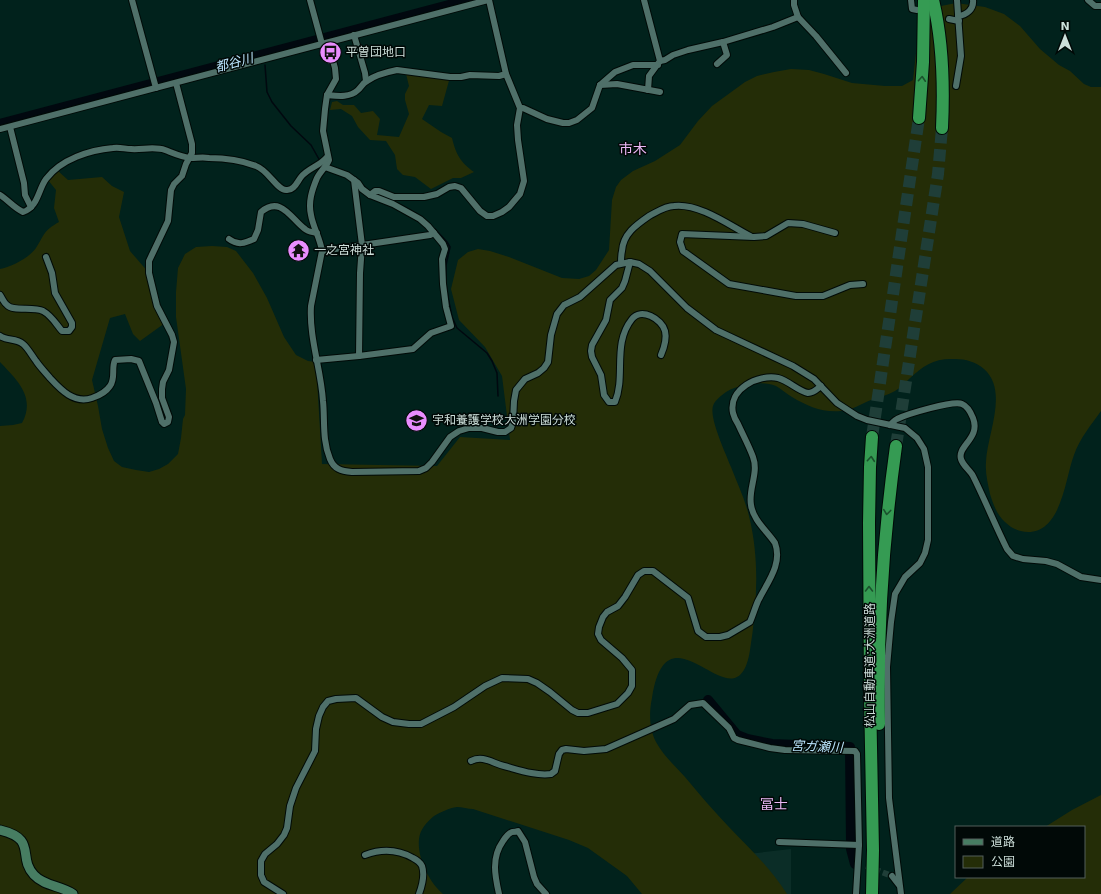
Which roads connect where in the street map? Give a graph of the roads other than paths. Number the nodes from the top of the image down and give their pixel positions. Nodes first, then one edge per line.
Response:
1 (132, 0) edge
2 (310, 0) edge
3 (488, 0) edge
4 (644, 0) edge
5 (794, 0) edge
6 (911, 0) edge
7 (934, 0) edge
8 (938, 0) edge
9 (957, 0) edge
10 (973, 0) edge
11 (1088, 0) edge
12 (1100, 0) edge
13 (920, 3) edge
14 (1101, 6) edge
15 (798, 17) junction
16 (949, 19) dead end
17 (959, 19) junction
18 (354, 35) junction
19 (323, 41) junction
20 (722, 42) junction
21 (940, 43) junction
22 (659, 63) junction
23 (717, 64) dead end
24 (846, 73) dead end
25 (506, 74) junction
26 (366, 81) junction
27 (176, 83) junction
28 (155, 85) junction
29 (600, 86) junction
30 (956, 86) dead end
31 (648, 90) junction
32 (660, 92) dead end
33 (327, 95) junction
34 (520, 108) junction
35 (919, 118) tunnel mouth
36 (10, 126) junction
37 (942, 128) tunnel mouth
38 (0, 129) edge
39 (327, 157) junction
40 (190, 158) junction
41 (325, 166) junction
42 (354, 180) junction
43 (371, 193) junction
44 (0, 195) edge
45 (31, 208) junction
46 (317, 233) junction
47 (434, 233) junction
48 (835, 233) dead end
49 (754, 238) junction
50 (229, 239) dead end
51 (362, 245) junction
52 (322, 251) junction
53 (46, 257) dead end
54 (630, 262) junction
55 (621, 263) junction
56 (863, 284) dead end
57 (0, 295) edge
58 (0, 336) edge
59 (661, 355) dead end
60 (359, 356) junction
61 (316, 360) junction
62 (821, 386) junction
63 (890, 425) junction
64 (872, 437) tunnel mouth
65 (896, 446) tunnel mouth
66 (1101, 580) edge
67 (471, 761) dead end
68 (0, 830) edge
69 (779, 842) dead end
70 (859, 845) junction
71 (365, 855) dead end
72 (859, 862) junction
73 (866, 866) tunnel mouth
74 (892, 876) tunnel mouth
75 (899, 885) junction
76 (60, 892) edge
77 (73, 894) edge
78 (283, 894) edge
79 (420, 894) edge
80 (499, 894) edge
81 (546, 894) edge
82 (856, 894) edge
83 (872, 894) edge
84 (880, 894) edge
85 (901, 894) edge

1 - 28 street
2 - 19 street
3 - 18 street
3 - 25 street
4 - 22 street
5 - 15 street
6 - 13 street
7 - 21 highway
8 - 21 highway
9 - 17 street
10 - 17 street
11 - 14 street
12 - 14 street
35 -> 13 highway
15 - 20 street
15 - 24 street
16 - 17 street
17 - 30 street
18 - 19 street
18 - 26 street
19 - 27 street
19 - 33 street
20 - 22 street
20 - 23 street
21 - 37 highway
22 - 29 street
22 - 31 street
25 - 26 street
25 - 34 street
26 - 33 street
27 - 28 street
27 - 40 street
28 - 36 street
29 - 31 street
29 - 34 street
31 - 32 street
33 - 39 street
34 - 43 street
36 - 38 street
36 - 45 street
39 - 40 street
39 - 41 street
40 - 45 street
40 - 58 street
41 - 42 street
41 - 46 street
42 - 43 street
42 - 51 street
43 - 47 street
44 - 45 street
46 - 50 street
46 - 52 street
47 - 51 street
47 - 60 street
48 - 49 street
49 - 55 street
49 - 56 street
51 - 52 street
51 - 60 street
52 - 61 street
53 - 57 street
54 - 55 street
54 - 59 street
54 - 62 street
55 - 61 street
60 - 61 street
62 - 63 street
62 - 78 street
63 - 66 street
63 - 75 street
83 -> 64 highway, 松山自動車道;大洲道路
65 -> 84 highway, 松山自動車道;大洲道路
67 - 70 street
68 - 76 street
69 - 70 street
70 - 72 street
71 - 79 street
72 - 73 street
72 - 82 street
74 - 75 street
75 - 85 street
76 - 77 street
80 - 81 street

